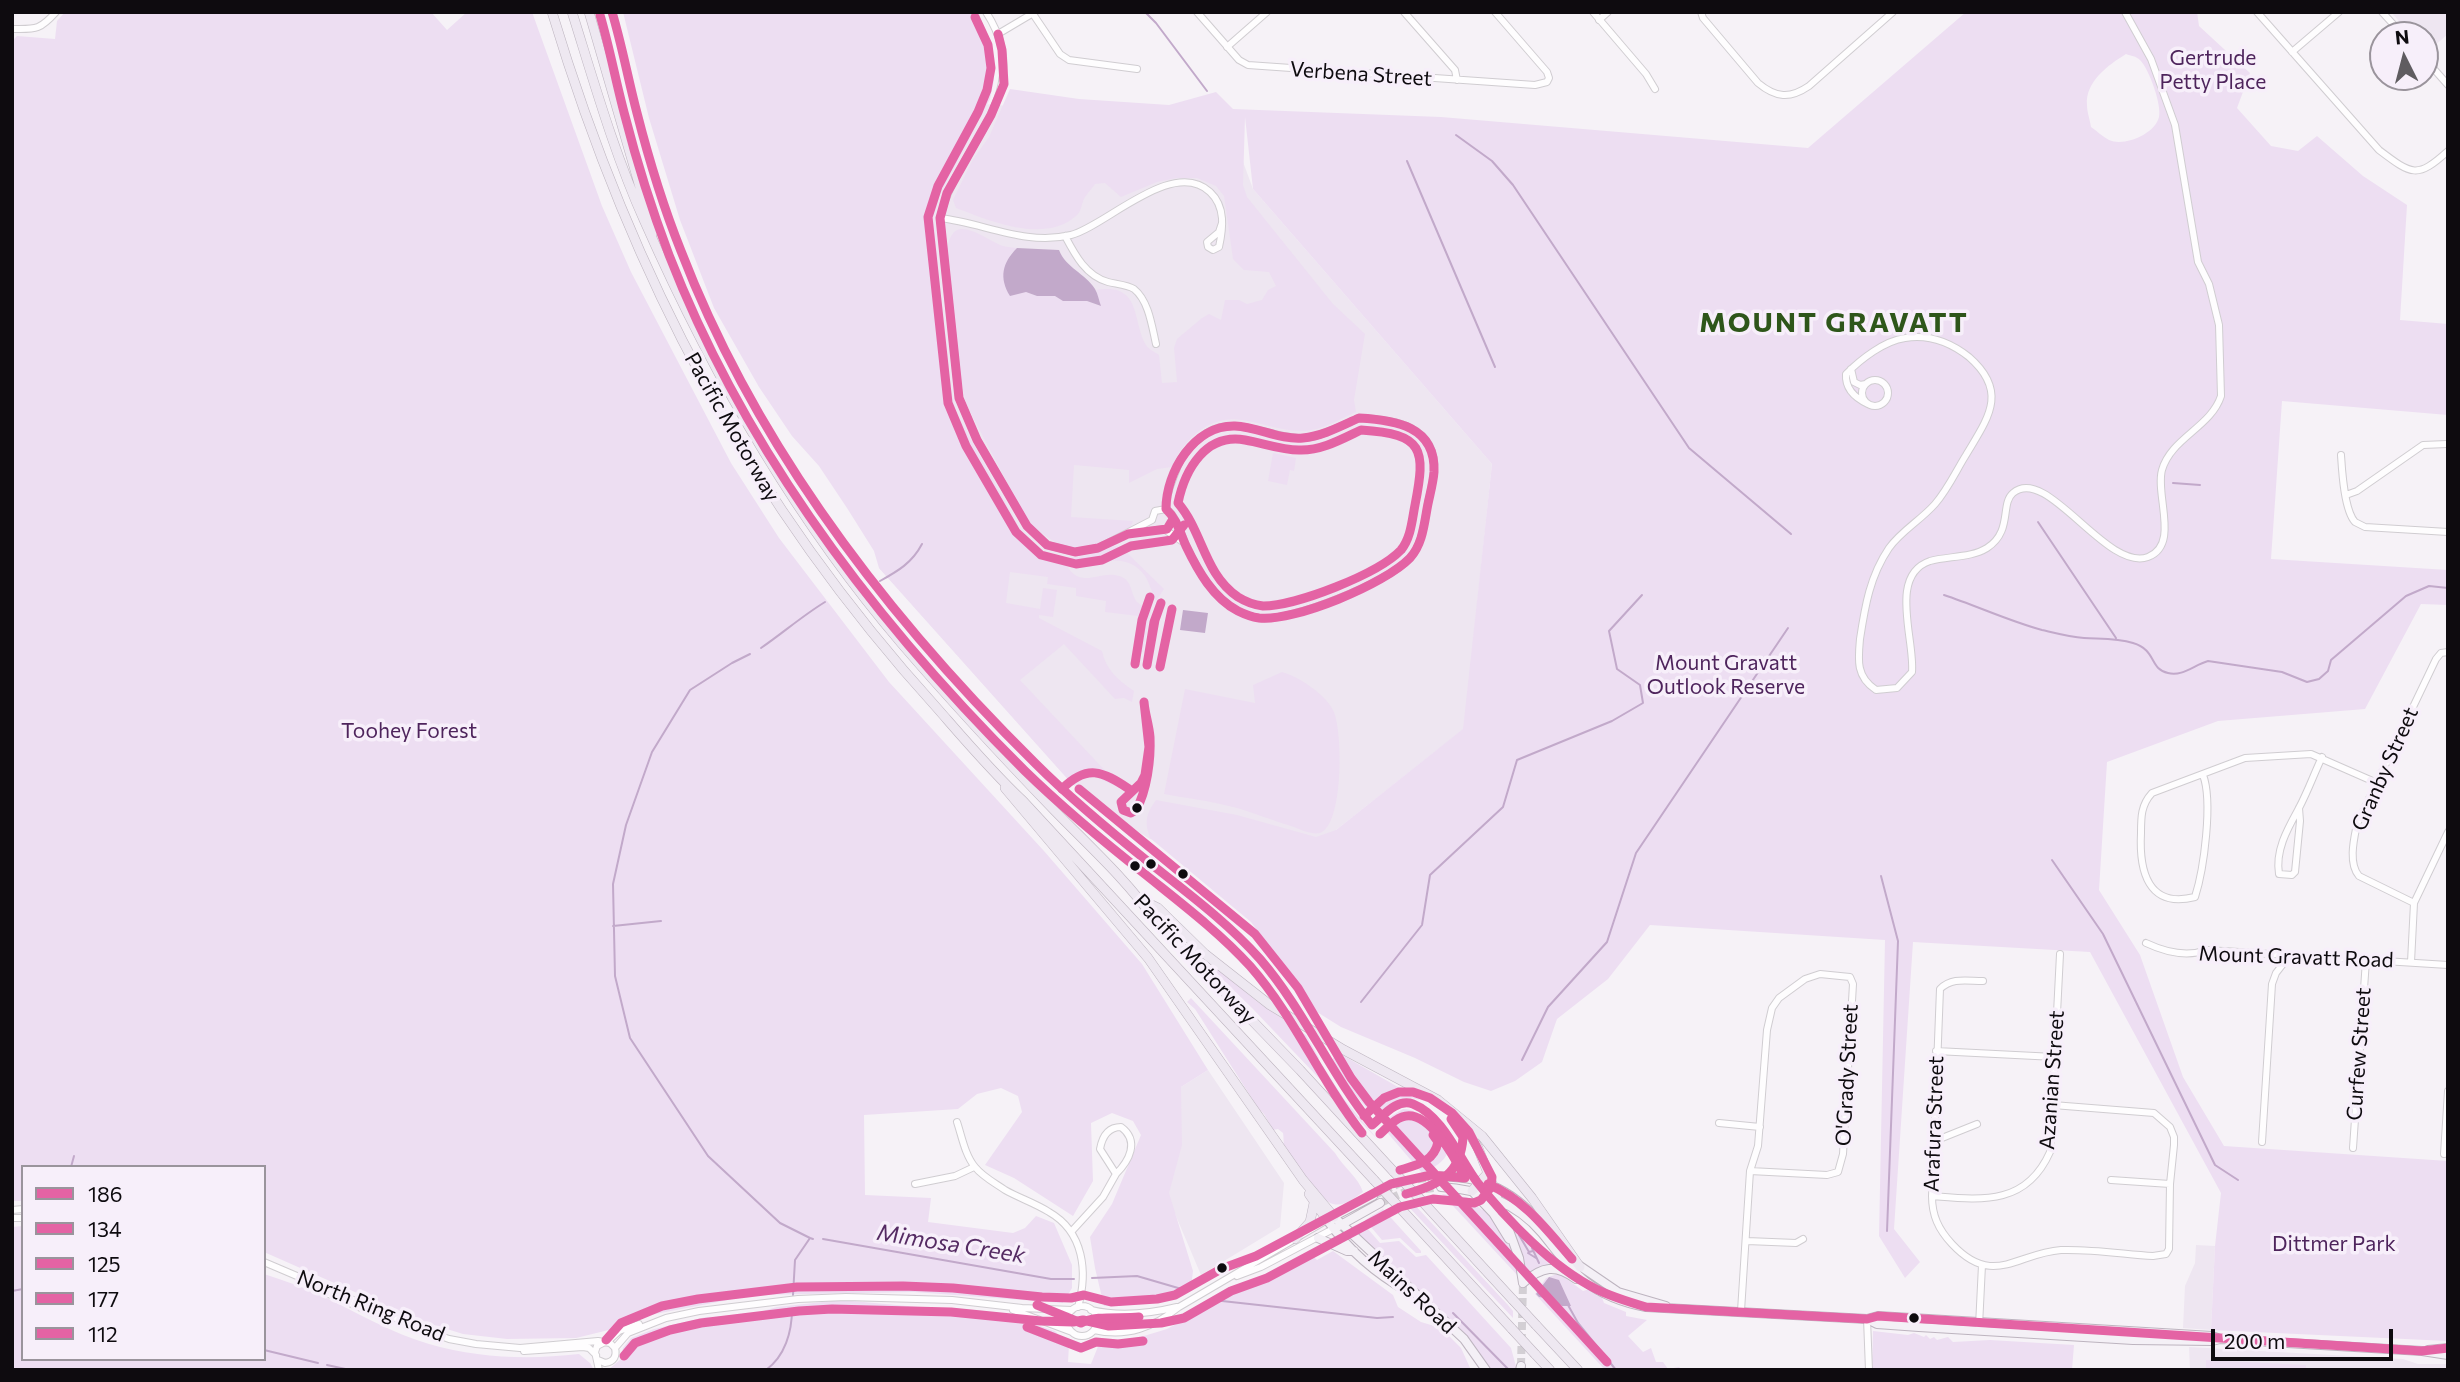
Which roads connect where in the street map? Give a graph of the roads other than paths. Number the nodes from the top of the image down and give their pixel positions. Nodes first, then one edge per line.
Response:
1 (56, 12) edge
2 (552, 12) edge
3 (572, 12) edge
4 (589, 12) edge
5 (986, 12) edge
6 (1197, 12) edge
7 (1267, 12) edge
8 (1404, 12) edge
9 (1495, 12) edge
10 (1593, 12) edge
11 (1608, 12) edge
12 (1700, 12) edge
13 (1893, 12) edge
14 (2125, 12) edge
15 (2257, 12) edge
16 (2339, 12) edge
17 (1034, 13) edge
18 (1599, 20) junction
19 (12, 29) edge
20 (998, 34) junction
21 (1227, 47) junction
22 (2292, 52) junction
23 (1137, 69) dead end
24 (1457, 80) junction
25 (1655, 89) dead end
26 (2448, 151) edge
27 (940, 218) junction
28 (1222, 223) dead end
29 (1065, 236) junction
30 (653, 239) junction
31 (1156, 344) dead end
32 (1851, 369) junction
33 (1866, 383) junction
34 (1868, 404) junction
35 (2447, 444) edge
36 (2341, 455) dead end
37 (2346, 495) junction
38 (1166, 509) junction
39 (1173, 519) junction
40 (1152, 520) junction
41 (1161, 529) junction
42 (2448, 532) edge
43 (1128, 534) junction
44 (1186, 547) junction
45 (2448, 652) edge
46 (2322, 757) junction
47 (2203, 775) junction
48 (1001, 780) junction
49 (2377, 783) junction
50 (2299, 808) junction
51 (2448, 832) edge
52 (1141, 899) junction
53 (2414, 903) junction
54 (2146, 943) dead end
55 (2060, 954) dead end
56 (2290, 955) junction
57 (2366, 960) junction
58 (2411, 962) junction
59 (2448, 965) edge
60 (1983, 981) dead end
61 (1936, 1051) junction
62 (2055, 1057) junction
63 (2448, 1091) edge
64 (2053, 1105) junction
65 (957, 1122) dead end
66 (1462, 1122) junction
67 (1719, 1123) dead end
68 (1977, 1124) dead end
69 (1760, 1127) junction
70 (1932, 1142) junction
71 (2262, 1142) dead end
72 (2353, 1148) dead end
73 (2444, 1154) dead end
74 (974, 1167) junction
75 (1750, 1171) junction
76 (1488, 1173) junction
77 (1116, 1174) junction
78 (1446, 1176) junction
79 (1432, 1177) tunnel mouth
80 (1303, 1180) junction
81 (2111, 1180) dead end
82 (1480, 1181) junction
83 (915, 1184) dead end
84 (2170, 1184) junction
85 (1493, 1186) junction
86 (1441, 1187) tunnel mouth
87 (1472, 1191) junction
88 (1373, 1196) tunnel mouth
89 (1932, 1196) junction
90 (1499, 1200) junction
91 (1314, 1203) junction
92 (1380, 1203) tunnel mouth
93 (1330, 1219) junction
94 (1337, 1227) junction
95 (1071, 1232) junction
96 (1318, 1238) junction
97 (1295, 1239) junction
98 (1803, 1239) dead end
99 (1747, 1241) junction
100 (1516, 1246) junction
101 (1354, 1251) junction
102 (266, 1265) edge
103 (266, 1265) edge
104 (1982, 1265) junction
105 (1580, 1267) junction
106 (1226, 1280) junction
107 (1587, 1283) junction
108 (1084, 1287) junction
109 (1415, 1296) junction
110 (998, 1306) junction
111 (1179, 1307) junction
112 (1672, 1307) junction
113 (1075, 1309) junction
114 (1089, 1309) junction
115 (1741, 1311) junction
116 (1867, 1318) junction
117 (664, 1319) junction
118 (1978, 1327) junction
119 (1094, 1330) junction
120 (1072, 1332) junction
121 (605, 1343) junction
122 (615, 1348) junction
123 (2448, 1348) edge
124 (2422, 1351) junction
125 (2448, 1355) edge
126 (597, 1358) junction
127 (609, 1363) junction
128 (599, 1370) edge
129 (604, 1370) edge
130 (1486, 1370) edge
131 (1550, 1370) edge
132 (1578, 1370) edge
133 (1869, 1370) edge

1 - 19 street
2 - 48 highway, Pacific Motorway
3 - 30 highway, Pacific Motorway
4 - 30 highway
5 - 20 street
6 - 21 street, Verbena Street
7 - 21 street
8 - 24 street
9 - 24 street, Verbena Street
10 - 18 street
11 - 18 street
12 - 13 street
14 - 32 street
15 - 22 street
16 - 22 street
17 - 20 street
17 - 23 street
18 - 25 street
20 - 27 street
21 - 24 street, Verbena Street
22 - 26 street
27 - 29 street
27 - 43 street
28 - 29 street
29 - 31 street
30 - 52 highway, Pacific Motorway
32 - 33 street
32 - 34 street
33 - 34 street
33 - 34 street
35 - 37 street
36 - 37 street
37 - 42 street
38 - 39 street
38 - 40 street
38 - 44 street
39 - 41 street
39 - 44 street
40 - 41 street
40 - 43 street
41 - 43 street
41 - 44 street
45 - 49 street, Granby Street
46 - 47 street
46 - 49 street
46 - 50 street
47 - 47 street
48 - 80 highway
48 - 131 highway, Pacific Motorway, bridge
49 - 53 street, Granby Street
50 - 50 street
51 - 53 street
52 - 66 highway
52 - 132 highway, Pacific Motorway, bridge
53 - 58 street
54 - 56 street, Mount Gravatt Road
55 - 62 street, Azanian Street
56 - 57 street, Mount Gravatt Road
56 - 71 street
57 - 58 street, Mount Gravatt Road
57 - 72 street, Curfew Street
58 - 59 street, Mount Gravatt Road
60 - 61 street, Arafura Street
61 - 62 street
61 - 70 street, Arafura Street
62 - 64 street, Azanian Street
63 - 73 street
64 - 84 street
64 - 89 street, Azanian Street
65 - 74 street
66 - 76 highway
66 - 105 highway
67 - 69 street
68 - 70 street
69 - 75 street, O'Grady Street
69 - 75 street, O'Grady Street
70 - 89 street, Arafura Street
74 - 83 street
74 - 95 street
75 - 99 street, O'Grady Street
76 - 82 highway
76 - 85 highway
77 - 77 street
77 - 95 street
78 - 79 main road
78 - 82 main road
78 - 87 main road
80 - 91 highway
80 - 93 highway
81 - 84 street
82 - 85 main road
82 - 87 highway
84 - 104 street
85 - 90 main road
85 - 105 main road
86 - 87 main road
87 - 90 main road
87 - 100 main road
88 - 93 main road
89 - 104 street, Arafura Street
90 - 100 main road
90 - 107 main road
91 - 93 highway
91 - 97 highway
92 - 94 main road
93 - 94 main road
93 - 97 street
94 - 96 street
94 - 101 main road
94 - 109 main road, Mains Road
95 - 108 street
96 - 101 main road
96 - 106 street
97 - 106 street
98 - 99 street
99 - 115 street, O'Grady Street
100 - 107 main road
101 - 109 main road
102 - 121 street, North Ring Road
103 - 126 street, North Ring Road
104 - 118 street
105 - 112 main road
106 - 111 street
107 - 112 main road
108 - 113 street
108 - 114 street
109 - 130 main road, Mains Road
110 - 113 street
110 - 117 street
110 - 120 street
111 - 114 street
111 - 119 street
112 - 115 main road
113 - 114 street
113 - 120 street
114 - 119 street
115 - 116 main road
116 - 118 main road
116 - 133 street
117 - 121 street
117 - 122 street
118 - 124 main road
119 - 120 street
121 - 122 street
121 - 126 street
122 - 127 street
123 - 124 main road
124 - 125 main road
126 - 127 street
126 - 128 street
127 - 129 street

